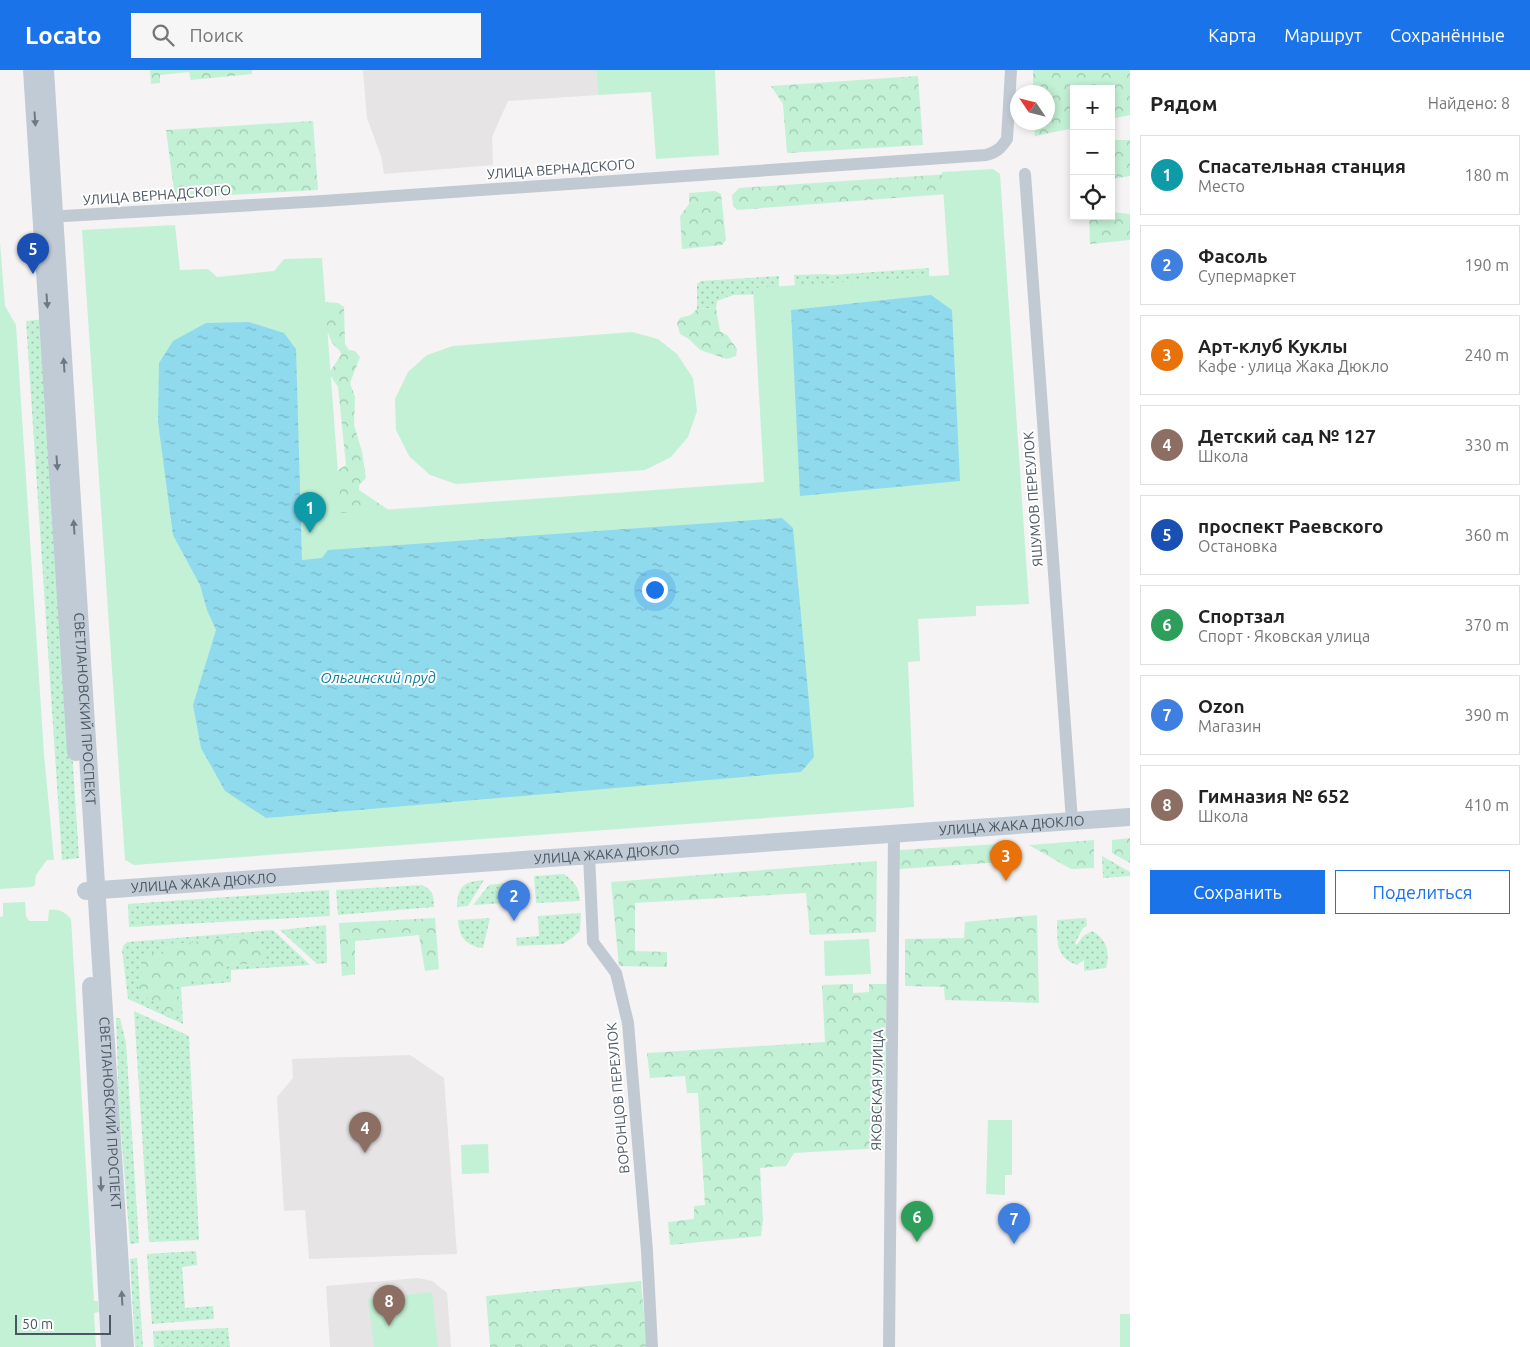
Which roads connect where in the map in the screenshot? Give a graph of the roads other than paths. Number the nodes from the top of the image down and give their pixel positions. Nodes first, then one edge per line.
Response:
1 (32, 70) edge
2 (45, 70) edge
3 (1011, 70) edge
4 (1024, 174) dead end
5 (48, 217) junction
6 (1130, 817) edge
7 (1072, 821) junction
8 (894, 834) junction
9 (589, 855) junction
10 (91, 891) junction
11 (110, 1347) edge
12 (125, 1347) edge
13 (652, 1347) edge
14 (889, 1347) edge

1 -> 5 main road, СВЕТЛАНОВСКИЙ ПРОСПЕКТ
2 - 5 main road, СВЕТЛАНОВСКИЙ ПРОСПЕКТ
3 - 5 street, УЛИЦА ВЕРНАДСКОГО
4 - 7 street, ЯШУМОВ ПЕРЕУЛОК
5 - 10 main road, СВЕТЛАНОВСКИЙ ПРОСПЕКТ
6 - 7 main road, УЛИЦА ЖАКА ДЮКЛО
7 - 8 main road, УЛИЦА ЖАКА ДЮКЛО
8 - 9 main road, УЛИЦА ЖАКА ДЮКЛО
8 - 14 street, ЯКОВСКАЯ УЛИЦА
9 - 10 main road, УЛИЦА ЖАКА ДЮКЛО
9 - 13 street, ВОРОНЦОВ ПЕРЕУЛОК
10 -> 11 main road, СВЕТЛАНОВСКИЙ ПРОСПЕКТ
12 -> 10 main road, СВЕТЛАНОВСКИЙ ПРОСПЕКТ

